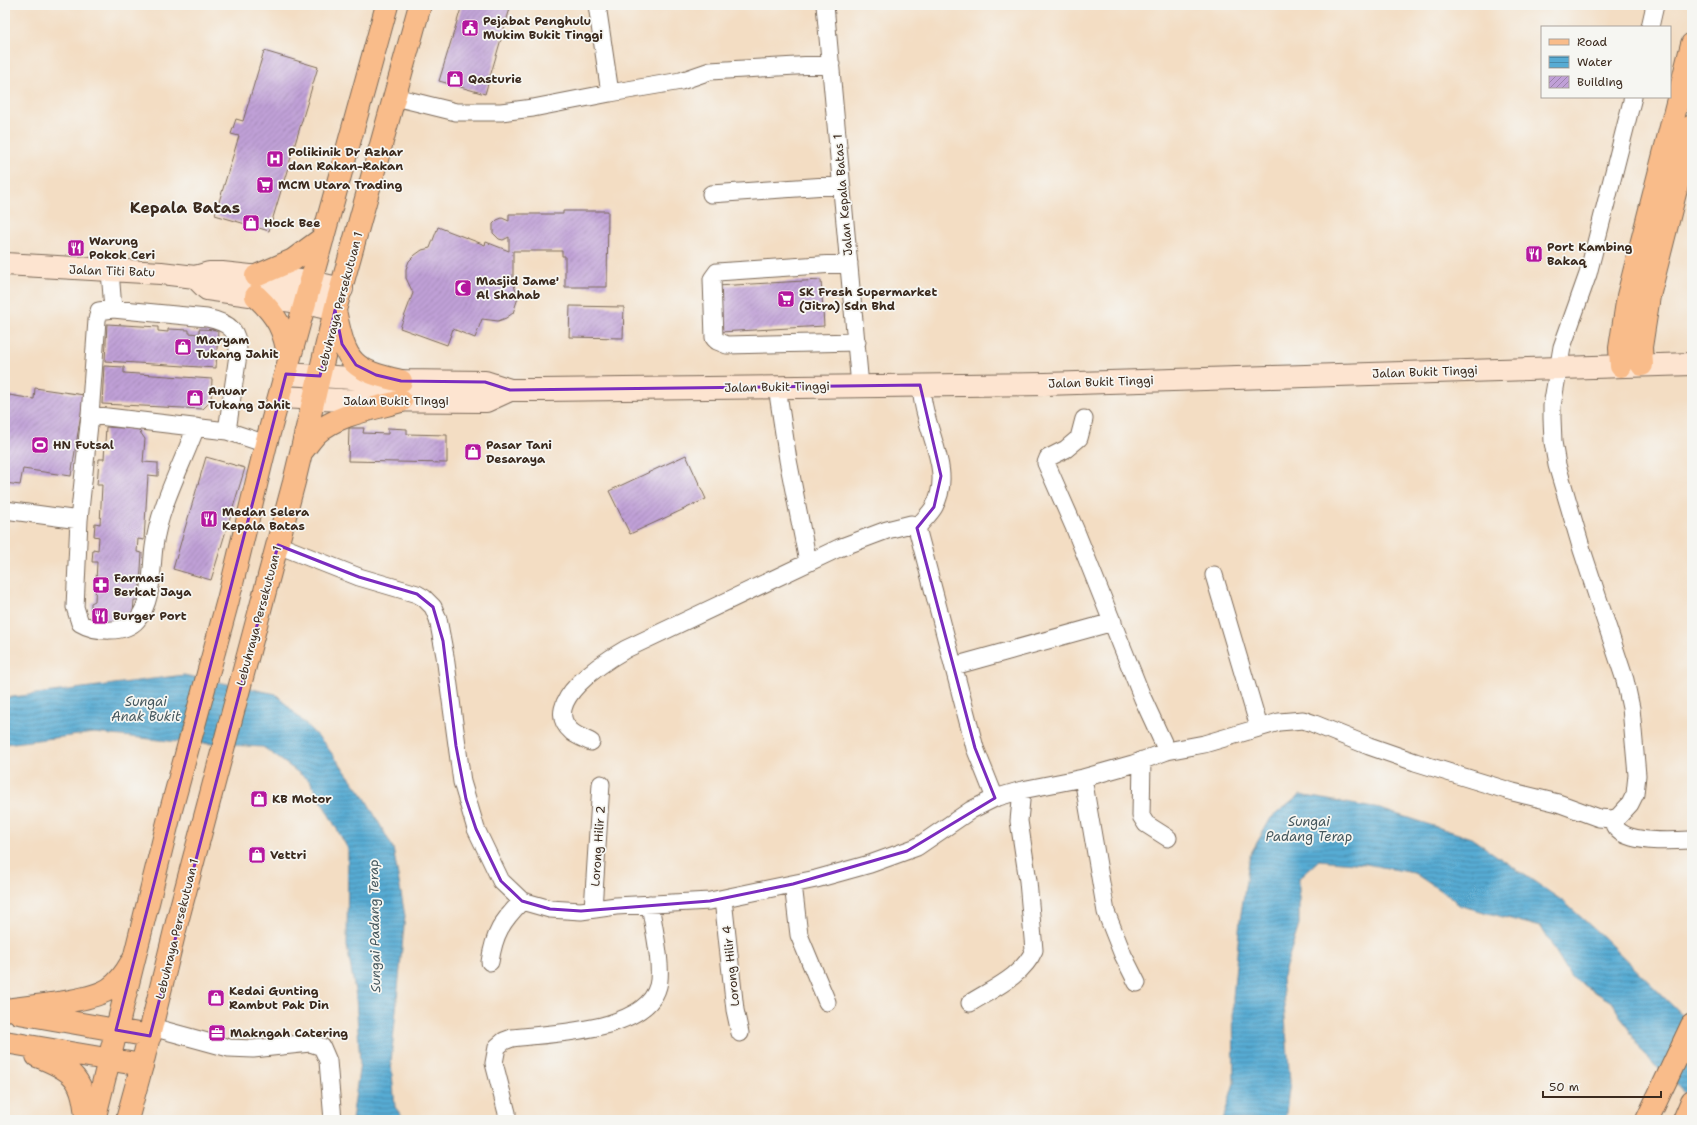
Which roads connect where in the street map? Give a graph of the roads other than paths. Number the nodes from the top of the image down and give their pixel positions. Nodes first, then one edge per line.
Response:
1 (387, 5) edge
2 (420, 5) edge
3 (597, 5) edge
4 (825, 5) edge
5 (1655, 5) edge
6 (1650, 26) edge
7 (1692, 44) edge
8 (831, 64) junction
9 (610, 93) junction
10 (395, 97) junction
11 (1633, 98) edge
12 (1692, 126) edge
13 (841, 185) junction
14 (711, 194) dead end
15 (323, 238) junction
16 (849, 263) junction
17 (5, 264) edge
18 (110, 271) junction
19 (311, 282) junction
20 (256, 286) junction
21 (342, 289) junction
22 (306, 303) junction
23 (113, 309) junction
24 (335, 310) junction
25 (857, 342) junction
26 (1692, 364) edge
27 (1642, 365) junction
28 (1621, 366) junction
29 (288, 368) junction
30 (1558, 368) junction
31 (320, 376) junction
32 (920, 385) junction
33 (860, 386) junction
34 (777, 387) junction
35 (401, 391) junction
36 (280, 397) junction
37 (315, 399) junction
38 (90, 415) junction
39 (1084, 419) dead end
40 (196, 427) junction
41 (226, 431) junction
42 (266, 444) junction
43 (301, 453) junction
44 (5, 510) edge
45 (79, 520) junction
46 (917, 528) junction
47 (278, 544) junction
48 (808, 562) junction
49 (1214, 575) dead end
50 (1113, 622) junction
51 (954, 666) junction
52 (1259, 727) junction
53 (591, 742) dead end
54 (1167, 751) junction
55 (1142, 760) junction
56 (1083, 778) junction
57 (601, 784) dead end
58 (1022, 790) junction
59 (995, 798) junction
60 (1612, 819) junction
61 (1168, 838) dead end
62 (1692, 840) edge
63 (793, 884) junction
64 (723, 899) junction
65 (522, 901) junction
66 (650, 904) junction
67 (593, 909) junction
68 (138, 948) junction
69 (490, 962) dead end
70 (1137, 983) dead end
71 (827, 1002) dead end
72 (970, 1003) dead end
73 (5, 1010) edge
74 (1692, 1025) edge
75 (116, 1030) junction
76 (151, 1032) junction
77 (740, 1033) dead end
78 (5, 1043) edge
79 (109, 1060) junction
80 (142, 1065) junction
81 (1692, 1101) edge
82 (507, 1114) dead end
83 (86, 1120) edge
84 (94, 1120) edge
85 (127, 1120) edge
86 (333, 1120) edge
87 (1647, 1120) edge
88 (1684, 1120) edge

1 - 15 main road
2 - 10 main road, Lebuhraya Persekutuan 1
3 - 9 street
4 - 8 street, Jalan Kepala Batas 1
5 - 6 street
7 - 28 main road
8 - 9 street
8 - 13 street, Jalan Kepala Batas 1
9 - 10 street
10 - 21 main road, Lebuhraya Persekutuan 1
11 - 30 street
12 - 27 main road
13 - 14 street
13 - 16 street, Jalan Kepala Batas 1
15 - 19 main road
15 - 20 main road
16 - 25 street, Jalan Kepala Batas 1
16 - 25 street
17 - 18 main road, Jalan Titi Batu
18 - 20 main road, Jalan Titi Batu
18 - 23 street
19 - 20 main road, Jalan Titi Batu
19 - 21 main road, Jalan Titi Batu
19 - 22 main road
20 - 22 main road, Jalan Titi Batu
20 - 29 main road
21 - 24 main road, Lebuhraya Persekutuan 1
22 - 24 main road, Jalan Titi Batu
22 - 29 main road
23 - 38 street
23 - 41 street
24 - 31 main road, Lebuhraya Persekutuan 1
24 - 35 main road
25 - 33 street, Jalan Kepala Batas 1
26 - 27 main road, Jalan Bukit Tinggi
27 - 28 main road, Jalan Bukit Tinggi
28 - 30 main road, Jalan Bukit Tinggi
29 - 31 main road, Jalan Bukit Tinggi
29 - 36 main road
30 - 32 main road, Jalan Bukit Tinggi
30 - 60 street
31 - 35 main road, Jalan Bukit Tinggi
31 - 37 main road, Lebuhraya Persekutuan 1
32 - 33 main road, Jalan Bukit Tinggi
32 - 46 street
33 - 34 main road, Jalan Bukit Tinggi
34 - 35 main road, Jalan Bukit Tinggi
34 - 48 street
35 - 37 main road, Jalan Bukit Tinggi
35 - 43 main road
36 - 37 main road, Jalan Bukit Tinggi
36 - 42 main road
37 - 43 main road, Lebuhraya Persekutuan 1
38 - 40 street
38 - 45 street
39 - 50 street
40 - 41 street
40 - 45 street
41 - 42 street
42 - 68 main road
43 - 47 main road, Lebuhraya Persekutuan 1
44 - 45 street
46 - 48 street
46 - 51 street
47 - 65 street
47 - 76 main road, Lebuhraya Persekutuan 1
48 - 53 street
49 - 52 street
50 - 51 street
50 - 54 street
51 - 59 street
52 - 54 street
52 - 60 street
54 - 55 street
55 - 56 street
55 - 61 street
56 - 58 street
56 - 70 street
57 - 67 street, Lorong Hilir 2
58 - 59 street
58 - 72 street
59 - 63 street
60 - 62 street
63 - 64 street
63 - 71 street
64 - 66 street
64 - 77 street, Lorong Hilir 4
65 - 67 street
65 - 69 street
66 - 67 street
66 - 82 street
68 - 73 main road
68 - 75 main road
73 - 75 main road
74 - 87 main road
75 - 76 main road
75 - 79 main road
76 - 80 main road, Lebuhraya Persekutuan 1
76 - 86 street
78 - 79 main road
78 - 83 main road
79 - 80 main road
79 - 84 main road
80 - 85 main road, Lebuhraya Persekutuan 1
81 - 88 main road

